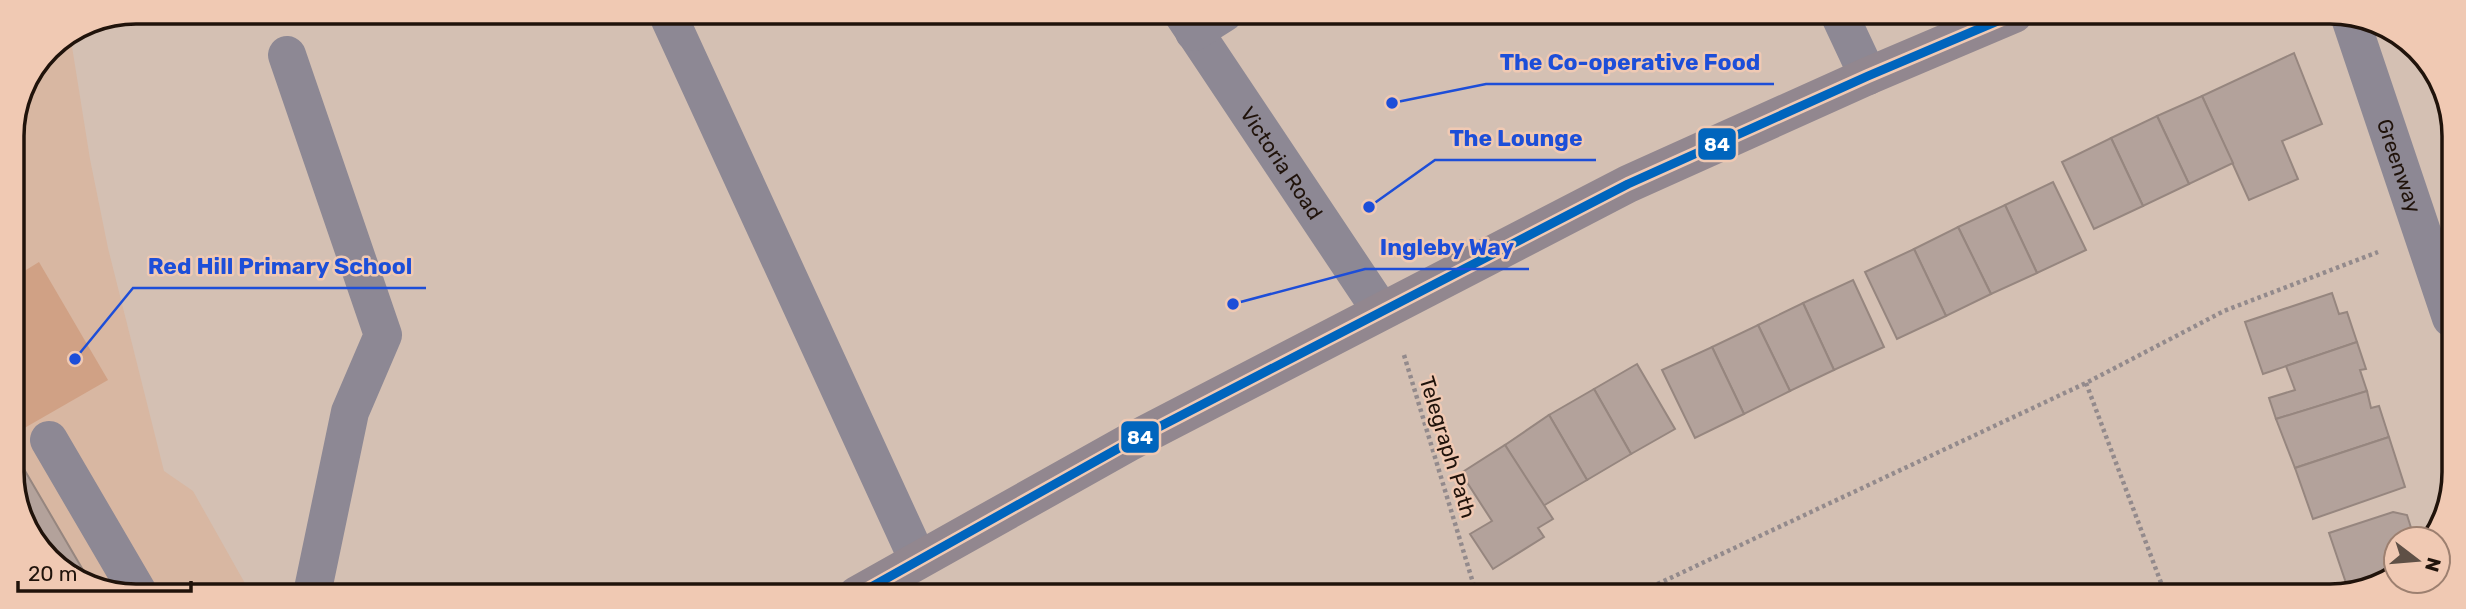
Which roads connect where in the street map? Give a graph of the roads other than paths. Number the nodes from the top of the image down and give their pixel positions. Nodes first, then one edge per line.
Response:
1 (672, 24) edge
2 (1203, 24) edge
3 (1844, 24) edge
4 (1990, 24) edge
5 (2353, 27) edge
6 (287, 55) dead end
7 (1868, 76) junction
8 (2442, 291) edge
9 (1385, 309) junction
10 (49, 440) dead end
11 (918, 560) junction
12 (133, 584) edge
13 (315, 584) edge
14 (876, 584) edge

1 - 11 street
2 - 9 street, Victoria Road
3 - 7 street
4 - 7 main road
5 - 8 street, Greenway
6 - 13 street
7 - 9 main road
9 - 11 main road
10 - 12 street
11 - 14 main road

